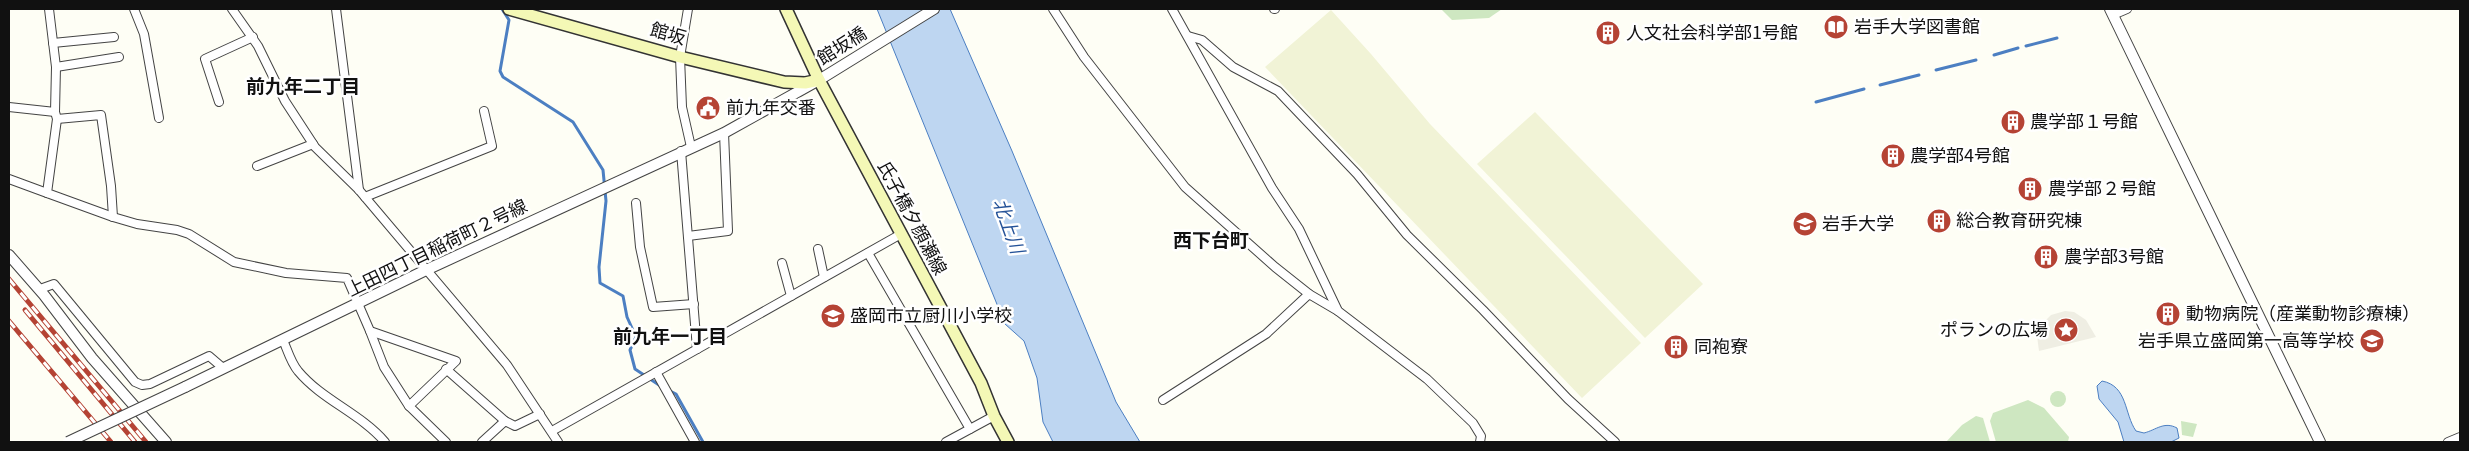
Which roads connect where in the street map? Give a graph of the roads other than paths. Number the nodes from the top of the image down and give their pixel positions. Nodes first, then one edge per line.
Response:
1 (49, 9) edge
2 (134, 9) edge
3 (232, 9) edge
4 (336, 9) edge
5 (509, 9) edge
6 (688, 9) edge
7 (786, 9) edge
8 (934, 9) edge
9 (1053, 9) edge
10 (1172, 9) edge
11 (2127, 9) edge
12 (2112, 12) edge
13 (1188, 36) junction
14 (114, 37) dead end
15 (253, 37) junction
16 (53, 43) junction
17 (119, 57) dead end
18 (680, 57) junction
19 (56, 67) junction
20 (819, 80) junction
21 (219, 102) dead end
22 (9, 107) edge
23 (484, 112) dead end
24 (56, 115) junction
25 (159, 118) dead end
26 (724, 133) junction
27 (312, 144) junction
28 (686, 149) junction
29 (257, 166) dead end
30 (9, 178) edge
31 (359, 190) junction
32 (48, 193) junction
33 (365, 197) junction
34 (636, 203) dead end
35 (112, 218) junction
36 (901, 234) junction
37 (688, 236) junction
38 (818, 249) dead end
39 (868, 252) junction
40 (9, 254) edge
41 (782, 263) dead end
42 (426, 270) junction
43 (824, 277) junction
44 (40, 289) junction
45 (1309, 294) junction
46 (791, 296) junction
47 (357, 304) junction
48 (694, 304) junction
49 (1338, 311) junction
50 (370, 331) junction
51 (283, 340) junction
52 (697, 349) junction
53 (223, 368) junction
54 (446, 369) junction
55 (656, 372) junction
56 (1163, 400) dead end
57 (409, 406) junction
58 (540, 414) junction
59 (994, 416) junction
60 (505, 421) junction
61 (970, 430) junction
62 (552, 431) junction
63 (2460, 437) edge
64 (68, 442) edge
65 (166, 442) edge
66 (385, 442) edge
67 (446, 442) edge
68 (482, 442) edge
69 (558, 442) edge
70 (695, 442) edge
71 (946, 442) edge
72 (1008, 442) edge
73 (1480, 442) edge
74 (1615, 442) edge
75 (2320, 442) edge
76 (2448, 442) edge

1 - 16 street
2 - 25 street
3 - 15 street
4 - 31 street
5 - 18 main road, 館坂
6 - 18 street
7 - 20 main road, 氏子橋夕顔瀬線
8 - 20 street, 館坂橋
9 - 45 street
10 - 13 street
11 - 12 street
12 - 75 street
13 - 49 street
13 - 74 street
14 - 16 street
15 - 21 street
15 - 27 street
16 - 19 street
17 - 19 street
18 - 20 main road, 館坂
18 - 28 street
19 - 24 street
20 - 26 street, 上田四丁目稲荷町２号線
20 - 36 main road, 氏子橋夕顔瀬線
22 - 24 street
23 - 33 street
24 - 32 street
24 - 35 street
26 - 28 street, 上田四丁目稲荷町２号線
26 - 37 street
27 - 29 street
27 - 31 street
28 - 37 street
28 - 42 street, 上田四丁目稲荷町２号線
30 - 32 street
31 - 33 street
32 - 35 street
33 - 42 street
34 - 48 street
35 - 47 street
36 - 39 street
36 - 59 main road, 氏子橋夕顔瀬線
37 - 48 street
38 - 43 street
39 - 43 street
39 - 61 street
40 - 44 street
41 - 46 street
42 - 47 street, 上田四丁目稲荷町２号線
42 - 58 street
43 - 46 street
44 - 53 street
44 - 65 street
45 - 49 street
45 - 56 street
46 - 52 street
47 - 50 street
47 - 51 street, 上田四丁目稲荷町２号線
48 - 52 street
49 - 73 street
50 - 54 street
50 - 57 street
51 - 53 street, 上田四丁目稲荷町２号線
51 - 66 street
52 - 55 street
53 - 64 street, 上田四丁目稲荷町２号線, bridge
54 - 57 street
54 - 60 street
55 - 62 street
55 - 70 street
57 - 67 street
58 - 60 street
58 - 62 street
59 - 61 street
59 - 72 main road, 氏子橋夕顔瀬線
60 - 68 street
61 - 71 street
62 - 69 street
63 - 76 street

